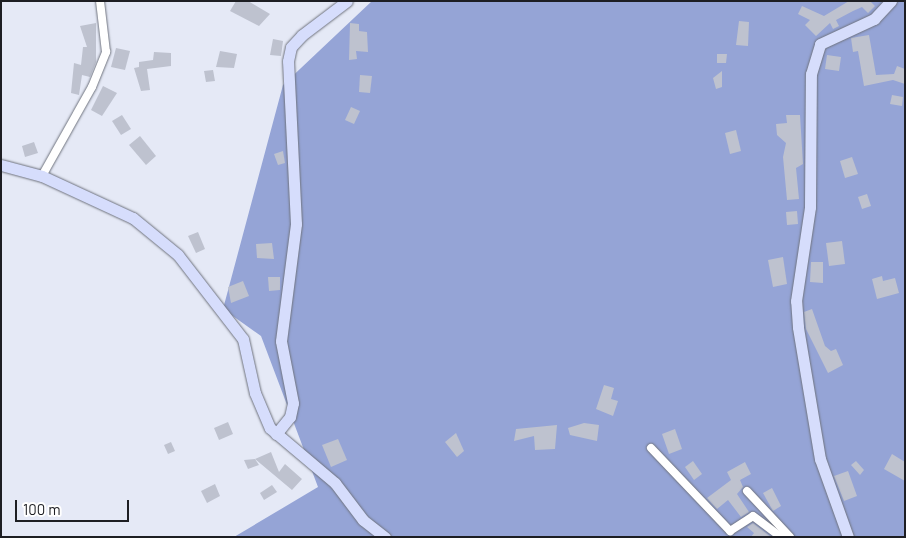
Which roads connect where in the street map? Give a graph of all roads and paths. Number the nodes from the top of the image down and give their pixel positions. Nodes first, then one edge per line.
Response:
1 (100, 1) edge
2 (347, 1) edge
3 (892, 1) edge
4 (1, 165) edge
5 (42, 176) junction
6 (276, 434) junction
7 (650, 448) dead end
8 (747, 491) dead end
9 (385, 537) edge
10 (781, 537) edge
11 (790, 537) edge
12 (848, 537) edge

1 - 5 street
2 - 6 main road
3 - 12 main road
4 - 5 main road
5 - 6 main road
6 - 9 main road
7 - 10 street
8 - 11 street

